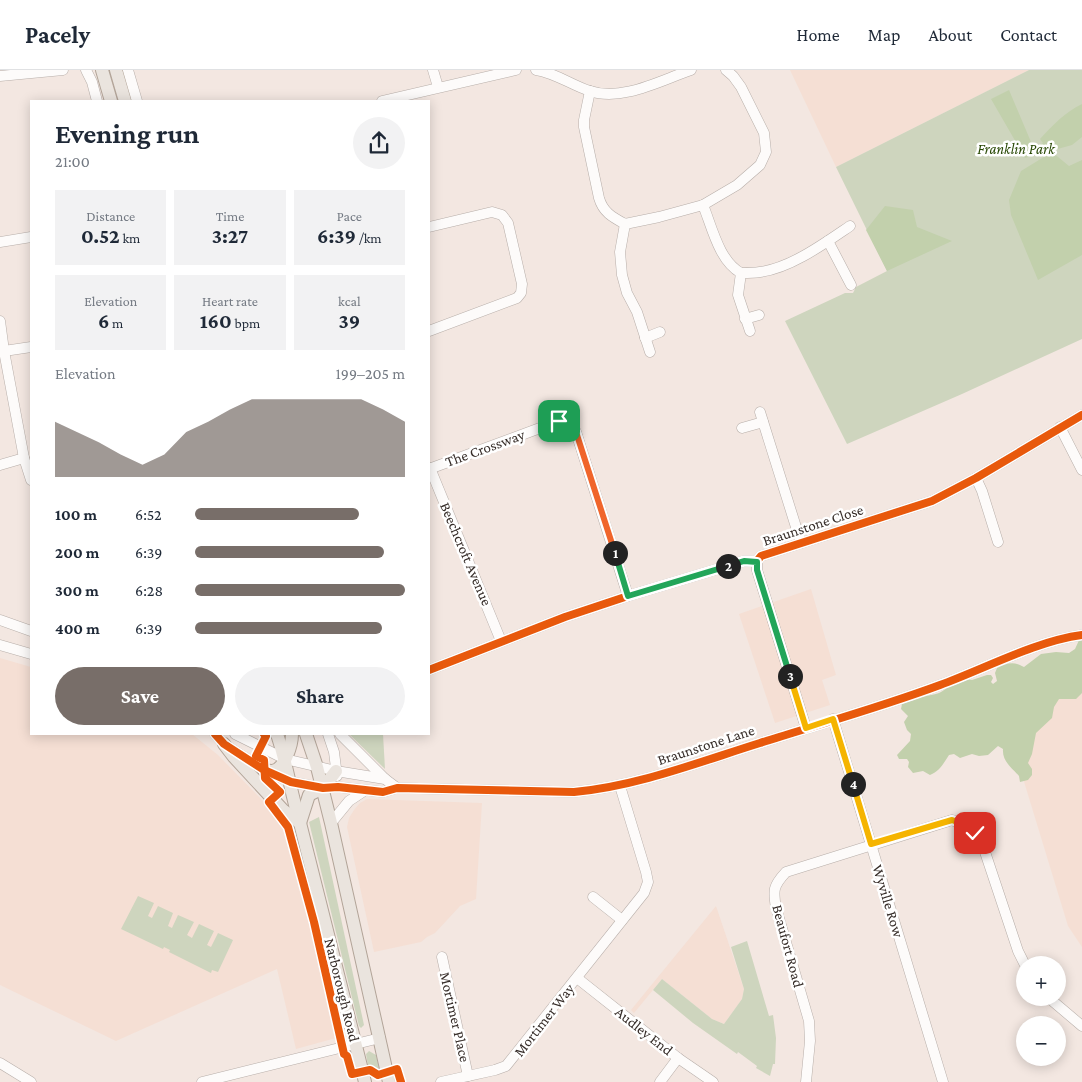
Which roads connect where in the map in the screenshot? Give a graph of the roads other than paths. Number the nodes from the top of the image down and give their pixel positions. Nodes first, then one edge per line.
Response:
1 (64, 70) edge
2 (86, 70) edge
3 (102, 70) edge
4 (116, 70) edge
5 (128, 70) edge
6 (434, 70) edge
7 (516, 70) edge
8 (536, 70) edge
9 (691, 70) edge
10 (726, 70) edge
11 (547, 71) edge
12 (0, 76) edge
13 (438, 87) junction
14 (590, 91) junction
15 (97, 100) edge
16 (111, 100) edge
17 (125, 100) edge
18 (137, 100) edge
19 (386, 100) edge
20 (703, 205) junction
21 (625, 224) junction
22 (850, 226) dead end
23 (430, 227) edge
24 (30, 238) edge
25 (828, 241) junction
26 (0, 242) edge
27 (741, 273) junction
28 (851, 286) dead end
29 (759, 315) dead end
30 (745, 319) junction
31 (0, 321) edge
32 (430, 330) edge
33 (750, 331) dead end
34 (660, 332) dead end
35 (645, 338) junction
36 (30, 347) edge
37 (4, 351) junction
38 (650, 352) dead end
39 (1082, 414) edge
40 (1060, 427) junction
41 (742, 428) dead end
42 (24, 458) junction
43 (0, 465) edge
44 (430, 468) edge
45 (430, 470) edge
46 (1082, 470) edge
47 (30, 477) edge
48 (976, 478) junction
49 (998, 542) dead end
50 (801, 543) junction
51 (757, 562) junction
52 (628, 596) junction
53 (0, 620) edge
54 (30, 632) edge
55 (1082, 635) edge
56 (501, 641) junction
57 (0, 645) edge
58 (30, 654) edge
59 (430, 670) edge
60 (833, 719) junction
61 (806, 728) junction
62 (216, 735) edge
63 (237, 735) edge
64 (277, 735) edge
65 (292, 735) edge
66 (306, 735) edge
67 (328, 735) edge
68 (341, 735) edge
69 (224, 744) junction
70 (285, 759) junction
71 (317, 767) junction
72 (264, 770) junction
73 (336, 771) junction
74 (385, 779) junction
75 (291, 782) junction
76 (620, 786) junction
77 (338, 787) junction
78 (323, 788) junction
79 (397, 788) junction
80 (364, 791) junction
81 (300, 823) junction
82 (331, 823) junction
83 (871, 844) junction
84 (593, 898) dead end
85 (622, 920) junction
86 (1020, 956) edge
87 (442, 957) dead end
88 (576, 978) junction
89 (1058, 1006) edge
90 (1082, 1026) edge
91 (380, 1038) junction
92 (356, 1043) junction
93 (678, 1058) junction
94 (0, 1063) edge
95 (468, 1076) junction
96 (222, 1079) edge
97 (31, 1082) edge
98 (202, 1082) edge
99 (365, 1082) edge
100 (389, 1082) edge
101 (442, 1082) edge
102 (660, 1082) edge
103 (713, 1082) edge
104 (806, 1082) edge
105 (943, 1082) edge

1 - 12 street
2 - 15 street
3 - 16 main road
4 - 17 main road
5 - 18 street
6 - 13 street
7 - 13 street
8 - 11 street
9 - 14 street
10 - 20 street
11 - 14 street
13 - 19 street
14 - 21 street
20 - 21 street
20 - 27 street
21 - 35 street
22 - 25 street
23 - 32 street
24 - 26 street
25 - 27 street
25 - 28 street
27 - 30 street
29 - 30 street
30 - 33 street
31 - 37 street
34 - 35 street
35 - 38 street
36 - 37 street
37 - 42 street
39 - 40 street, Braunstone Close
40 - 46 street
40 - 48 street, Braunstone Close
41 - 50 street
42 - 43 street
42 - 47 street
44 - 52 street, The Crossway
45 - 56 street, Beechcroft Avenue
48 - 49 street
48 - 50 street, Braunstone Close
50 - 51 street, Braunstone Close
51 - 52 street, Braunstone Close
51 - 61 street
52 - 56 street, Braunstone Close
53 - 54 street
55 - 60 street, Braunstone Lane
56 - 59 street, Braunstone Close
57 - 58 street
60 - 61 street, Braunstone Lane
60 - 83 street, Wyville Row
61 - 76 street, Braunstone Lane
62 - 69 street, Braunstone Lane
63 - 70 street
64 - 70 main road, Narborough Road
65 - 70 main road
66 - 71 main road, Narborough Road
67 - 73 street
68 - 74 street
69 - 72 street, Braunstone Lane
69 - 81 main road
70 - 71 street
70 - 72 main road
70 - 75 main road, Narborough Road
71 - 73 street
71 - 78 main road, Narborough Road
72 - 75 street, Braunstone Lane
73 - 74 street
73 - 77 street
73 - 78 main road
74 - 79 street
75 - 78 street, Braunstone Lane
75 - 81 main road, Narborough Road
76 - 79 street, Braunstone Lane
76 - 85 street, Mortimer Way
77 - 78 street, Braunstone Lane
77 - 80 street, Braunstone Lane
78 - 81 main road
78 - 82 main road, Narborough Road
79 - 80 street, Braunstone Lane
80 - 82 street
81 - 92 main road, Narborough Road
82 - 91 main road, Narborough Road
83 - 86 street, Beaufort Road
83 - 104 street, Beaufort Road
83 - 105 street, Wyville Row
84 - 85 street
85 - 88 street, Mortimer Way
87 - 95 street, Mortimer Place
88 - 93 street, Audley End
88 - 95 street, Mortimer Way
89 - 90 street
91 - 92 street
91 - 100 main road, Narborough Road
92 - 96 street
92 - 99 main road, Narborough Road
93 - 102 street
93 - 103 street, Audley End
94 - 97 street
95 - 101 street, Mortimer Way
96 - 98 street

